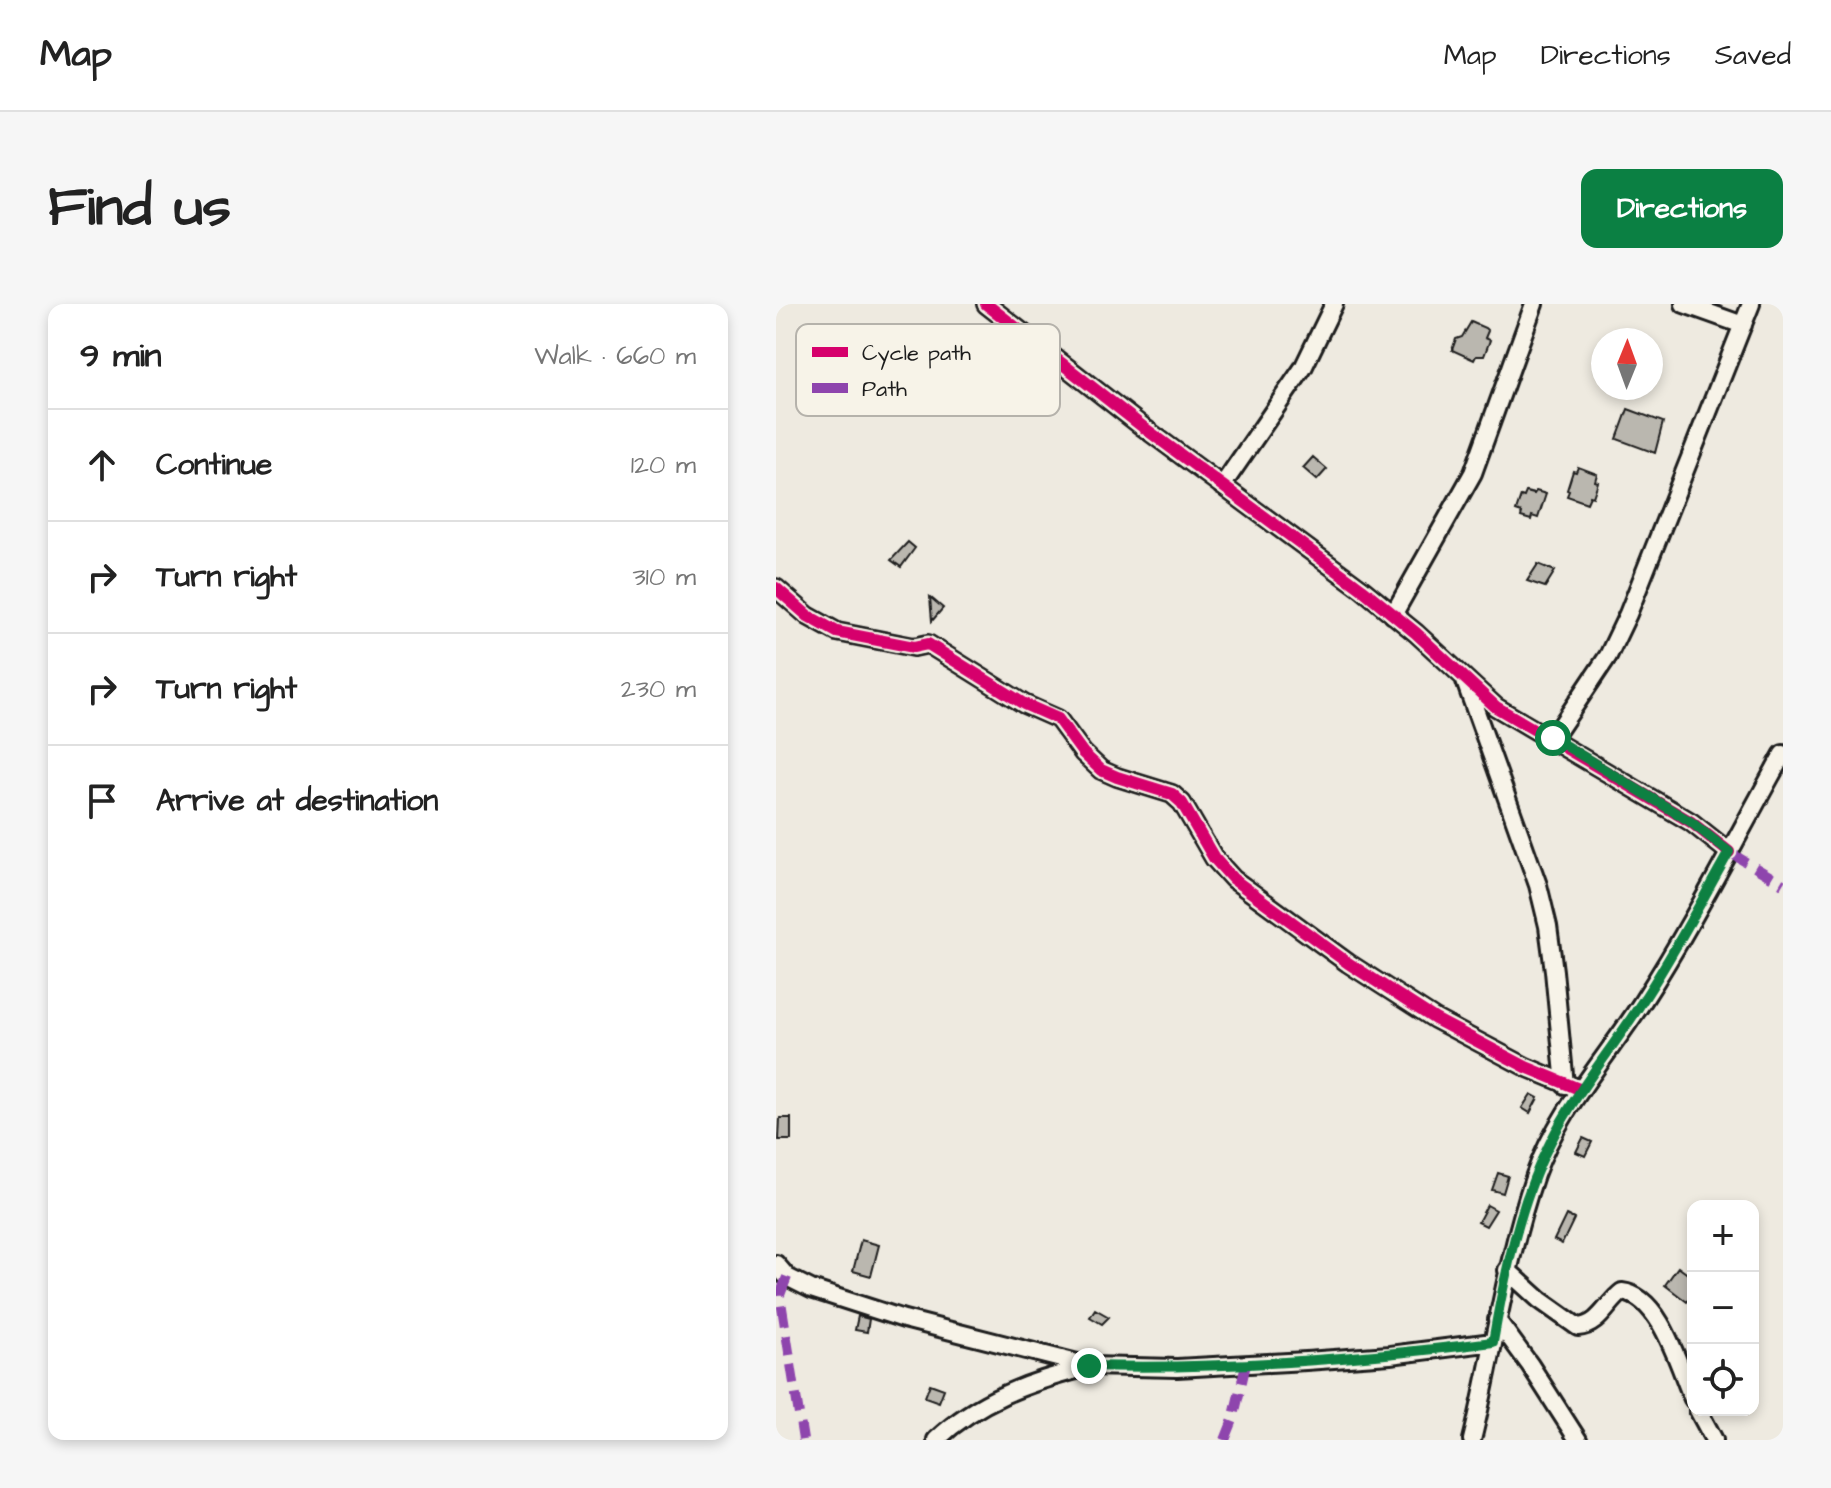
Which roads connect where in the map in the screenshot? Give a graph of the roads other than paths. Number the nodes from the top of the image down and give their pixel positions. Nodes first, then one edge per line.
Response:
1 (988, 304) edge
2 (1334, 304) edge
3 (1534, 304) edge
4 (1684, 304) edge
5 (1751, 304) edge
6 (1013, 324) edge
7 (1743, 325) junction
8 (1060, 361) edge
9 (1222, 486) junction
10 (776, 588) edge
11 (1393, 615) junction
12 (1463, 677) junction
13 (1553, 738) junction
14 (1783, 754) edge
15 (1729, 852) junction
16 (1572, 1087) junction
17 (776, 1264) edge
18 (1507, 1270) junction
19 (1497, 1320) junction
20 (1493, 1342) junction
21 (1089, 1366) junction
22 (1687, 1385) edge
23 (1701, 1416) edge
24 (936, 1440) edge
25 (1472, 1440) edge
26 (1578, 1440) edge
27 (1714, 1440) edge

1 - 6 street
2 - 9 street
3 - 11 street
4 - 7 street
5 - 7 street
7 - 13 street
8 - 9 street
9 - 11 street
10 - 16 street
11 - 12 street
12 - 13 street
12 - 16 street
13 - 15 street
14 - 15 street
15 - 16 street
16 - 18 street
17 - 21 street
18 - 19 street
18 - 22 street
19 - 20 street
19 - 26 street
20 - 21 street
20 - 25 street
21 - 24 street
23 - 27 street

